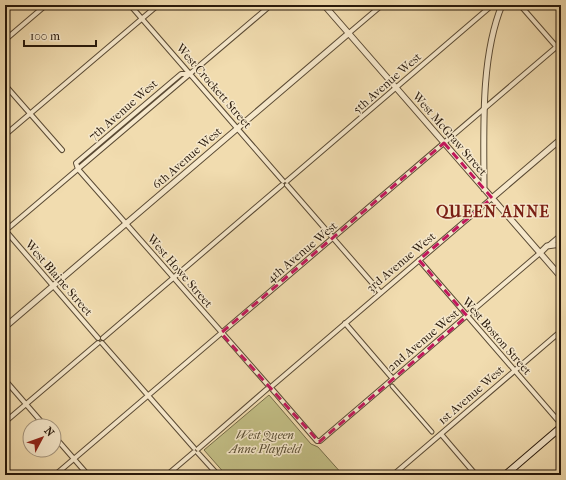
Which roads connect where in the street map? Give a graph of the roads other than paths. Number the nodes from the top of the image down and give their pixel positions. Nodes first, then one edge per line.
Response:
1 (46, 5) edge
2 (130, 5) edge
3 (158, 5) edge
4 (271, 5) edge
5 (324, 5) edge
6 (382, 5) edge
7 (502, 5) edge
8 (520, 5) edge
9 (142, 19) junction
10 (349, 33) junction
11 (5, 40) edge
12 (561, 43) edge
13 (557, 47) junction
14 (561, 52) edge
15 (191, 74) junction
16 (5, 85) edge
17 (396, 88) junction
18 (483, 109) junction
19 (30, 114) junction
20 (237, 128) junction
21 (5, 135) edge
22 (561, 139) edge
23 (444, 143) junction
24 (62, 150) dead end
25 (78, 170) junction
26 (285, 183) junction
27 (484, 189) junction
28 (492, 198) junction
29 (126, 224) junction
30 (5, 230) edge
31 (561, 235) edge
32 (333, 238) junction
33 (561, 244) edge
34 (547, 246) junction
35 (540, 253) junction
36 (419, 260) junction
37 (561, 277) edge
38 (174, 278) junction
39 (53, 286) junction
40 (380, 292) junction
41 (467, 316) junction
42 (345, 323) junction
43 (5, 327) edge
44 (561, 331) edge
45 (221, 333) junction
46 (100, 340) junction
47 (514, 371) junction
48 (393, 379) junction
49 (5, 380) edge
50 (392, 386) dead end
51 (270, 387) junction
52 (148, 395) junction
53 (26, 404) junction
54 (38, 418) edge
55 (5, 422) edge
56 (561, 426) edge
57 (432, 432) dead end
58 (440, 434) junction
59 (318, 442) joint
60 (62, 445) edge
61 (196, 451) junction
62 (74, 459) junction
63 (55, 475) edge
64 (88, 475) edge
65 (167, 475) edge
66 (218, 475) edge
67 (393, 475) edge
68 (476, 475) edge
69 (505, 475) edge

1 - 11 street
2 - 9 street, West Crockett Street
3 - 9 street
4 - 15 street, 7th Avenue West
5 - 10 street, West McGraw Street
6 - 10 street, 6th Avenue West
7 - 17 street, 5th Avenue West
7 - 18 street
8 - 13 street
9 - 15 street, West Crockett Street
9 - 19 street
10 - 17 street, West McGraw Street
10 - 20 street, 6th Avenue West
12 - 13 street, 4th Avenue West
13 - 14 street
13 - 18 street, 4th Avenue West
15 - 20 street, West Crockett Street
15 - 25 street, 7th Avenue West
15 - 25 street, 7th Avenue West
16 - 19 street
17 - 23 street, West McGraw Street
17 - 26 street, 5th Avenue West
18 - 23 street, 4th Avenue West
18 - 27 street
19 - 21 street
19 - 24 street
20 - 26 street, West Crockett Street
20 - 29 street, 6th Avenue West
22 - 28 street, 3rd Avenue West
23 - 27 street, West McGraw Street
23 - 32 street, 4th Avenue West
25 - 29 street, West Howe Street
25 - 30 street, 7th Avenue West
26 - 32 street, West Crockett Street
26 - 38 street, 5th Avenue West
27 - 28 street, West McGraw Street
28 - 35 street, West McGraw Street
28 - 36 street, 3rd Avenue West
29 - 38 street, West Howe Street
29 - 39 street, 6th Avenue West
30 - 39 street, West Blaine Street
31 - 34 street
32 - 40 street, West Crockett Street
32 - 45 street, 4th Avenue West
33 - 34 street
34 - 35 street
35 - 37 street, West McGraw Street
35 - 41 street, 2nd Avenue West
36 - 40 street, 3rd Avenue West
36 - 41 street, West Boston Street
38 - 45 street, West Howe Street
38 - 46 street, 5th Avenue West
39 - 43 street, 6th Avenue West
39 - 46 street, West Blaine Street
40 - 42 street, 3rd Avenue West
41 - 47 street, West Boston Street
41 - 48 street, 2nd Avenue West
42 - 48 street
42 - 51 street, 3rd Avenue West
44 - 47 street, 1st Avenue West
45 - 51 street, West Howe Street
45 - 52 street, 4th Avenue West
46 - 52 street, West Blaine Street
46 - 53 street, 5th Avenue West
47 - 56 street, West Boston Street
47 - 58 street, 1st Avenue West
48 - 59 street, 2nd Avenue West
49 - 53 street
50 - 57 street
51 - 59 street, West Howe Street
51 - 61 street, 3rd Avenue West
52 - 61 street, West Blaine Street
52 - 62 street, 4th Avenue West
53 - 54 street
53 - 55 street, 5th Avenue West
56 - 69 main road
58 - 67 street, 1st Avenue West
58 - 68 street
60 - 62 street
61 - 65 street, 3rd Avenue West
61 - 66 street, West Blaine Street
62 - 63 street, 4th Avenue West
62 - 64 street

